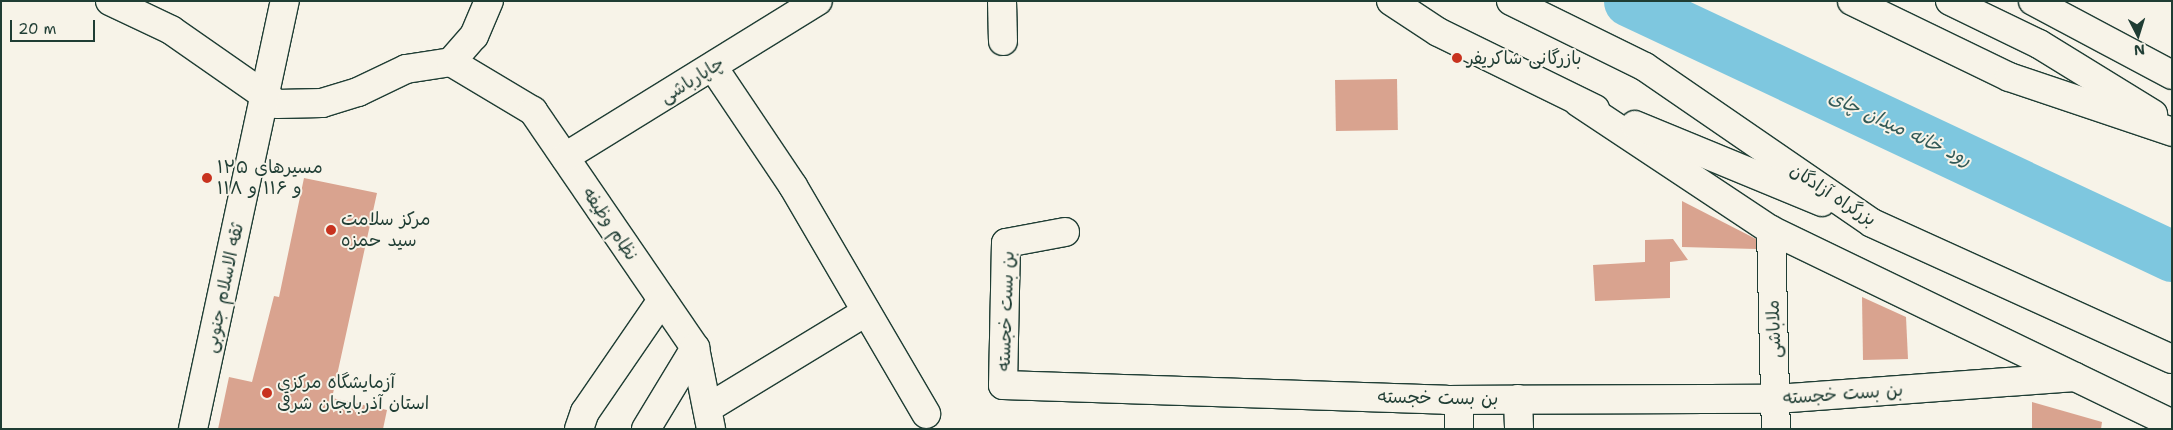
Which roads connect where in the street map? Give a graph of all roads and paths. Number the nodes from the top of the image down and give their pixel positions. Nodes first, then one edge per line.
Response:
1 (110, 1) edge
2 (285, 1) edge
3 (489, 1) edge
4 (818, 1) edge
5 (1002, 1) edge
6 (1391, 1) edge
7 (1511, 1) edge
8 (1852, 1) edge
9 (1950, 1) edge
10 (2032, 1) edge
11 (1003, 41) dead end
12 (451, 62) junction
13 (713, 67) junction
14 (2172, 75) edge
15 (265, 97) junction
16 (1578, 102) junction
17 (2172, 125) edge
18 (2172, 132) edge
19 (565, 157) junction
20 (1872, 223) junction
21 (1771, 230) junction
22 (1065, 232) dead end
23 (662, 300) junction
24 (866, 312) junction
25 (695, 348) junction
26 (2172, 359) edge
27 (2075, 377) junction
28 (1518, 399) junction
29 (1776, 399) junction
30 (1459, 400) junction
31 (926, 414) dead end
32 (710, 418) edge
33 (2172, 424) edge
34 (193, 429) edge
35 (579, 429) edge
36 (646, 429) edge
37 (1458, 429) edge
38 (1519, 429) edge
39 (1776, 429) edge

1 - 15 main road
2 - 15 main road, ثقه الاسلام جنوبی
3 - 12 main road
4 - 13 main road, چاپارباشی
5 - 11 main road
6 - 16 main road
7 - 20 main road, بزرگراه آزادگان
8 - 18 main road
9 - 17 main road
10 - 14 main road
12 - 15 main road
12 - 19 main road, نظام وظیفه
13 - 19 main road, چاپارباشی
13 - 24 main road
15 - 34 main road, ثقه الاسلام جنوبی
16 - 20 main road
16 - 21 main road
19 - 23 main road, نظام وظیفه
20 - 26 main road, بزرگراه آزادگان
21 - 27 main road
21 - 29 main road, ملاباشی
22 - 30 main road, بن بست خجسته
23 - 25 main road, نظام وظیفه
23 - 35 main road
24 - 31 main road
24 - 32 main road
25 - 32 main road, نظام وظیفه
25 - 36 main road
27 - 29 main road, بن بست خجسته
27 - 33 main road
28 - 29 main road, بن بست خجسته
28 - 30 main road, بن بست خجسته
28 - 38 main road
29 - 39 main road, ملاباشی
30 - 37 main road

